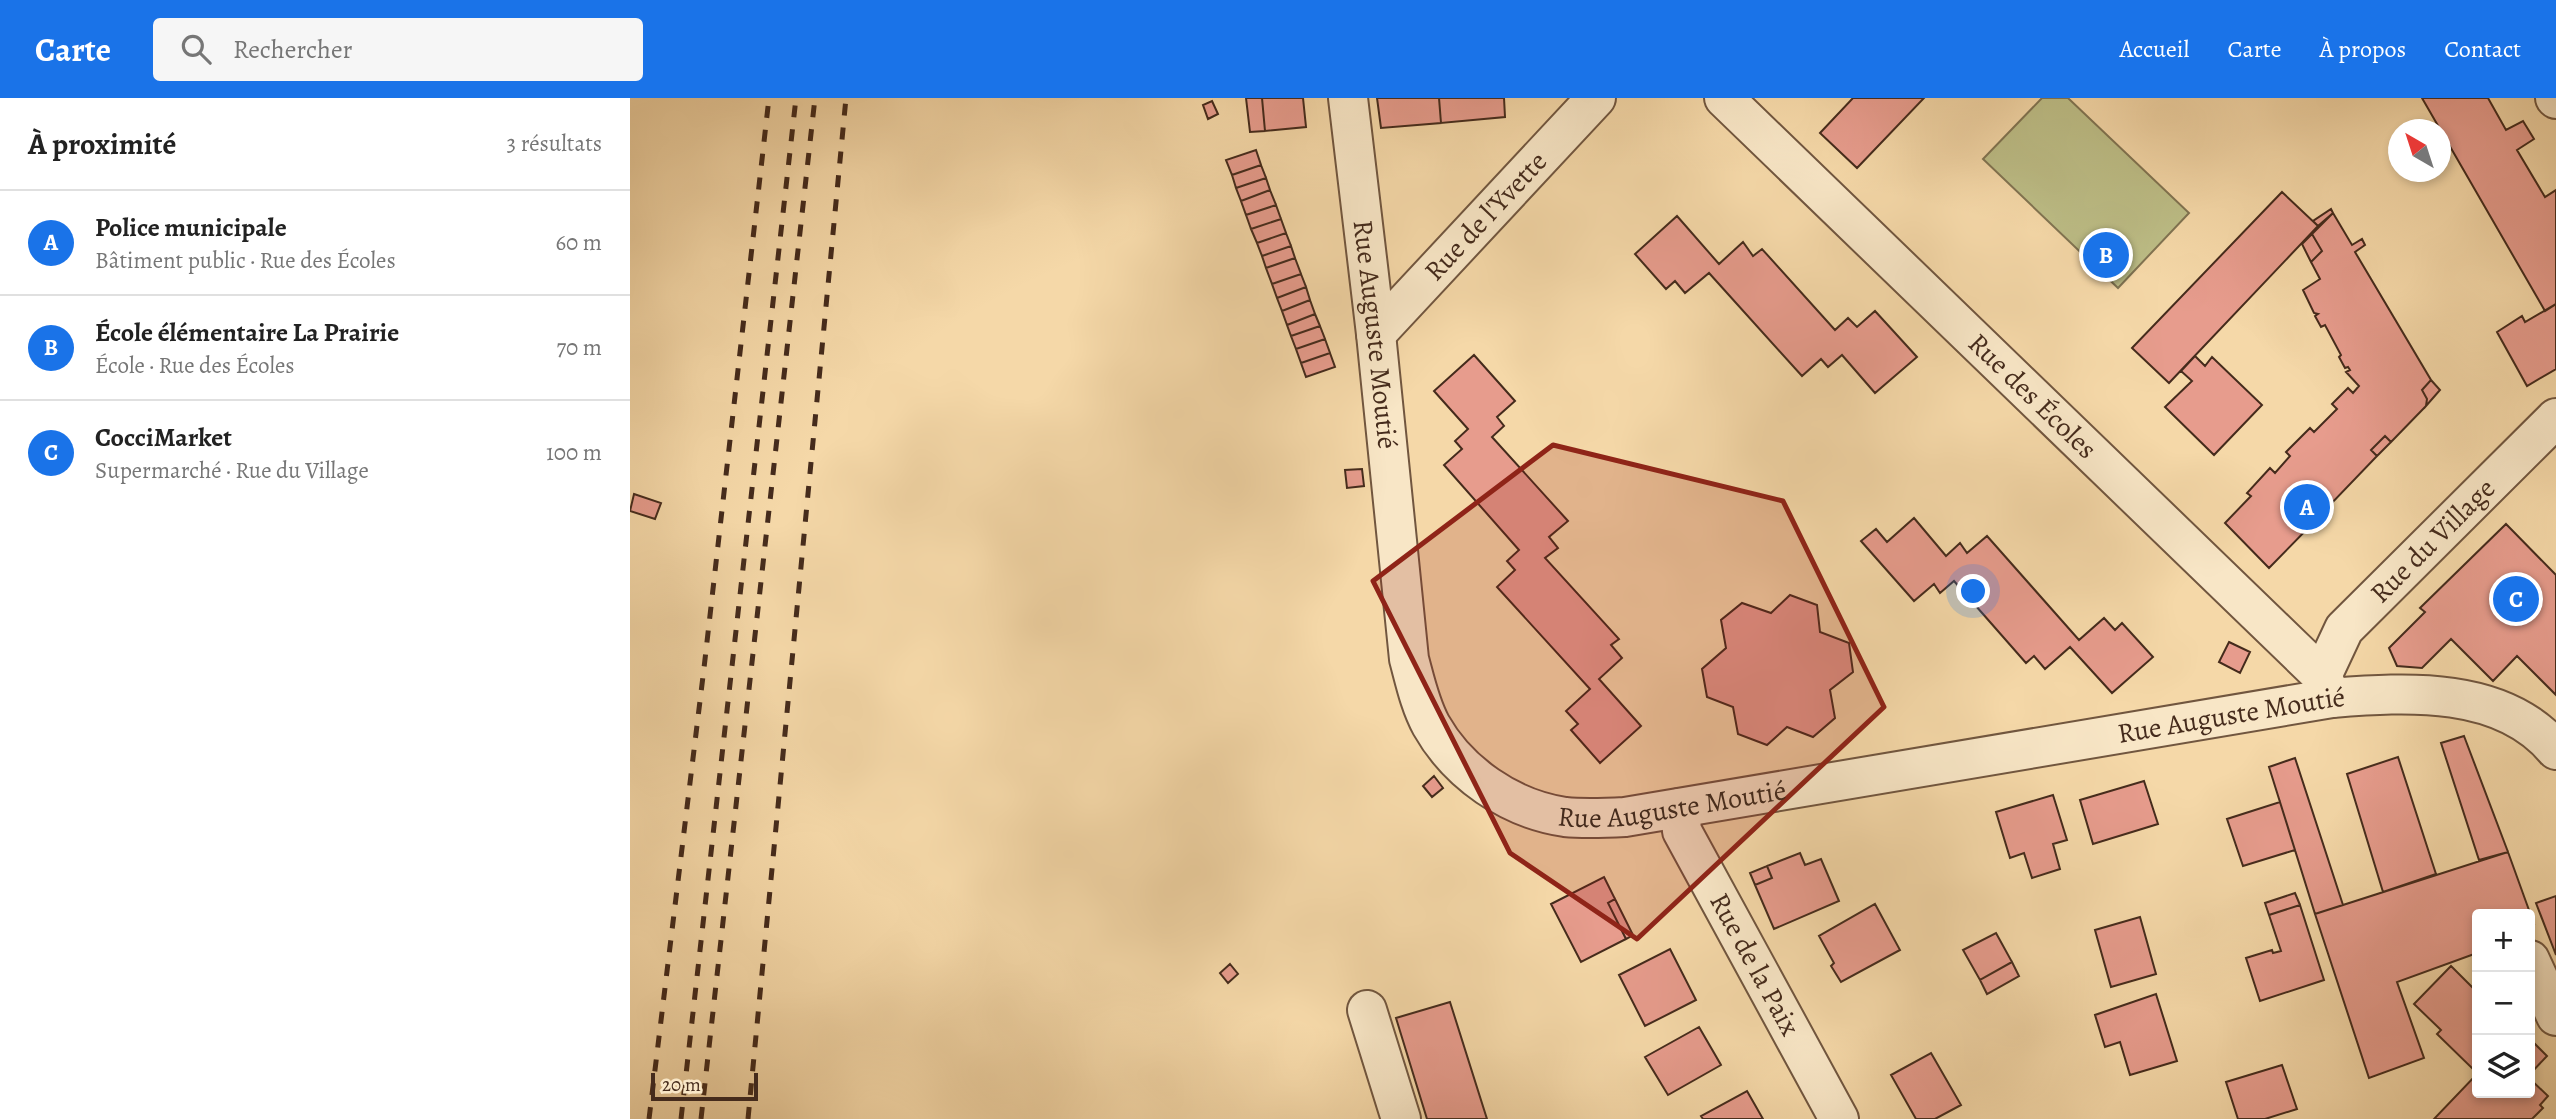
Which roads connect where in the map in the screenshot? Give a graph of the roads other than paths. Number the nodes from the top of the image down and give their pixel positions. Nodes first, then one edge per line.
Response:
1 (1348, 98) edge
2 (1596, 98) edge
3 (1724, 98) edge
4 (1376, 334) junction
5 (2556, 418) edge
6 (2327, 687) junction
7 (2556, 750) edge
8 (1680, 808) junction
9 (2535, 971) edge
10 (1367, 1010) dead end
11 (2556, 1016) edge
12 (1401, 1119) edge
13 (1839, 1119) edge

1 - 4 street, Rue Auguste Moutié
2 - 4 street, Rue de l'Yvette
3 - 6 street, Rue des Écoles
4 - 8 street, Rue Auguste Moutié
5 - 6 street, Rue du Village
6 - 7 street, Rue Auguste Moutié
6 - 8 street, Rue Auguste Moutié
8 - 13 street, Rue de la Paix
9 - 11 street
10 - 12 street

